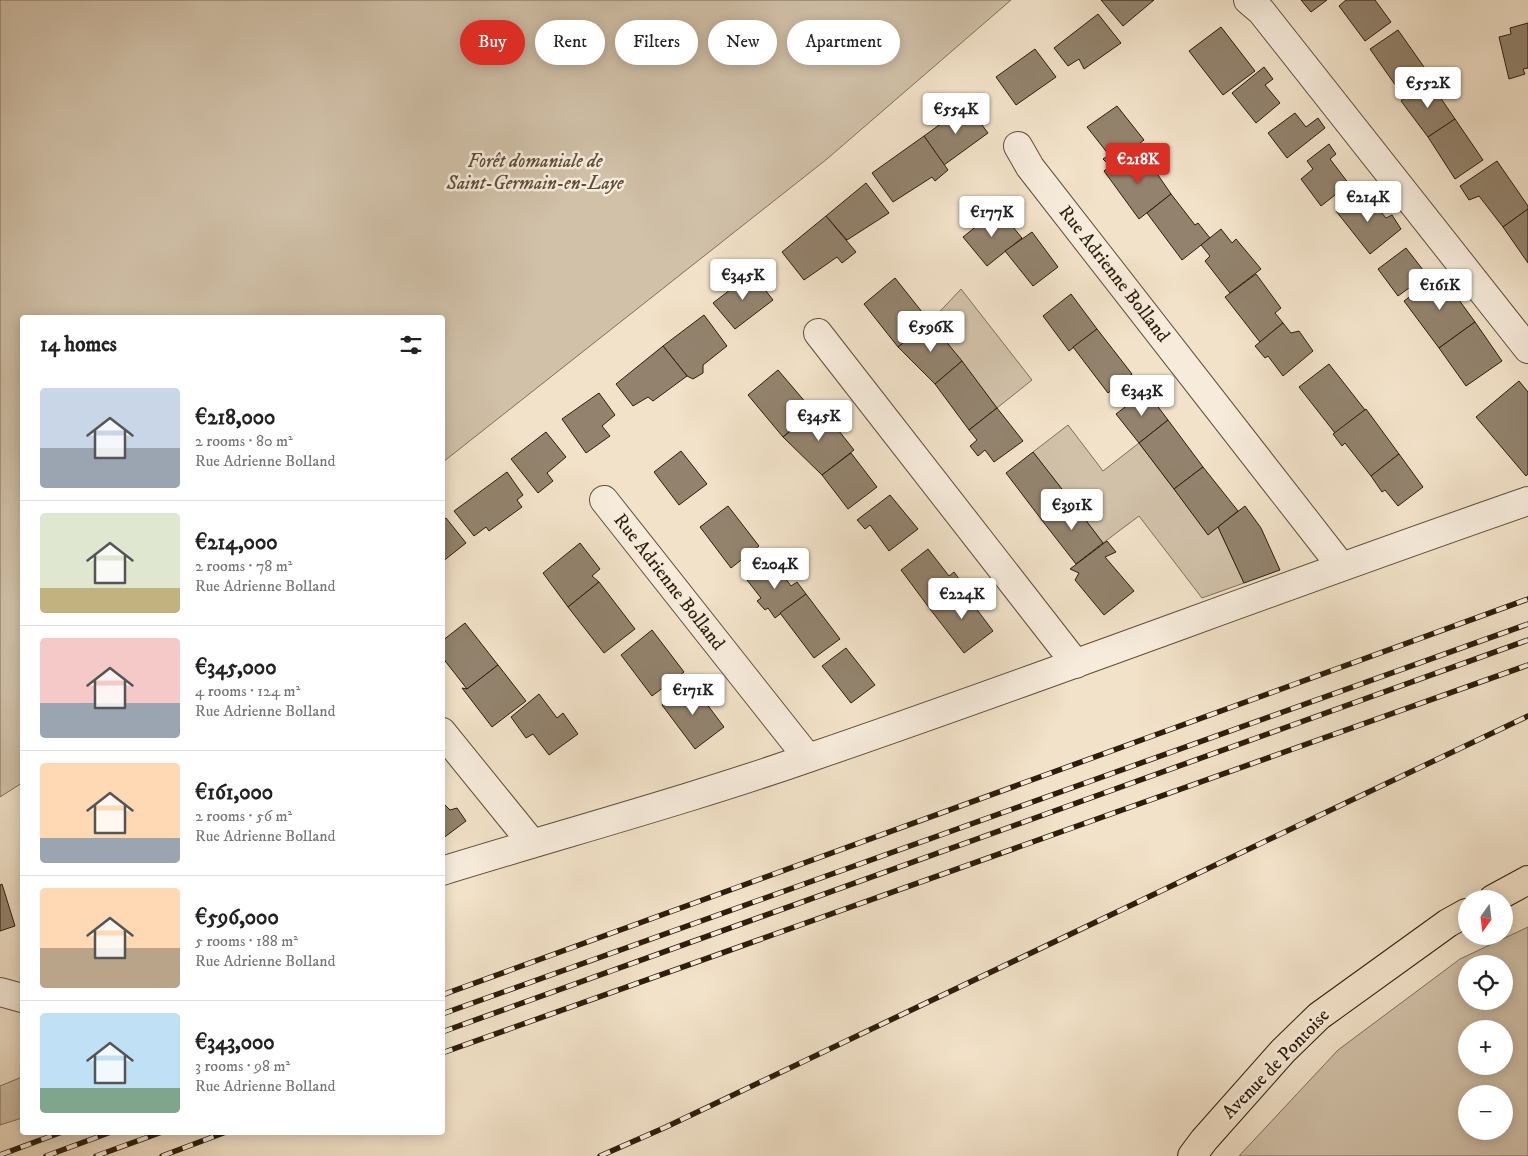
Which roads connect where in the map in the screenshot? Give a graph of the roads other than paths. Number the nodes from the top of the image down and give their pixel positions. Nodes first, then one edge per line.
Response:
1 (1248, 0) edge
2 (1018, 146) dead end
3 (818, 333) dead end
4 (1528, 349) edge
5 (604, 500) dead end
6 (1528, 501) edge
7 (1341, 566) junction
8 (1076, 664) junction
9 (445, 736) edge
10 (808, 758) junction
11 (532, 843) junction
12 (445, 870) edge
13 (1528, 880) edge
14 (1510, 890) edge
15 (1458, 917) edge
16 (0, 992) edge
17 (20, 997) edge
18 (1192, 1156) edge

1 - 4 street
2 - 7 street, Rue Adrienne Bolland
3 - 8 street
5 - 10 street, Rue Adrienne Bolland
6 - 7 street
7 - 8 street
8 - 10 street
9 - 11 street
10 - 11 street
11 - 12 street
13 - 14 main road
15 - 18 main road, Avenue de Pontoise
16 - 17 street

